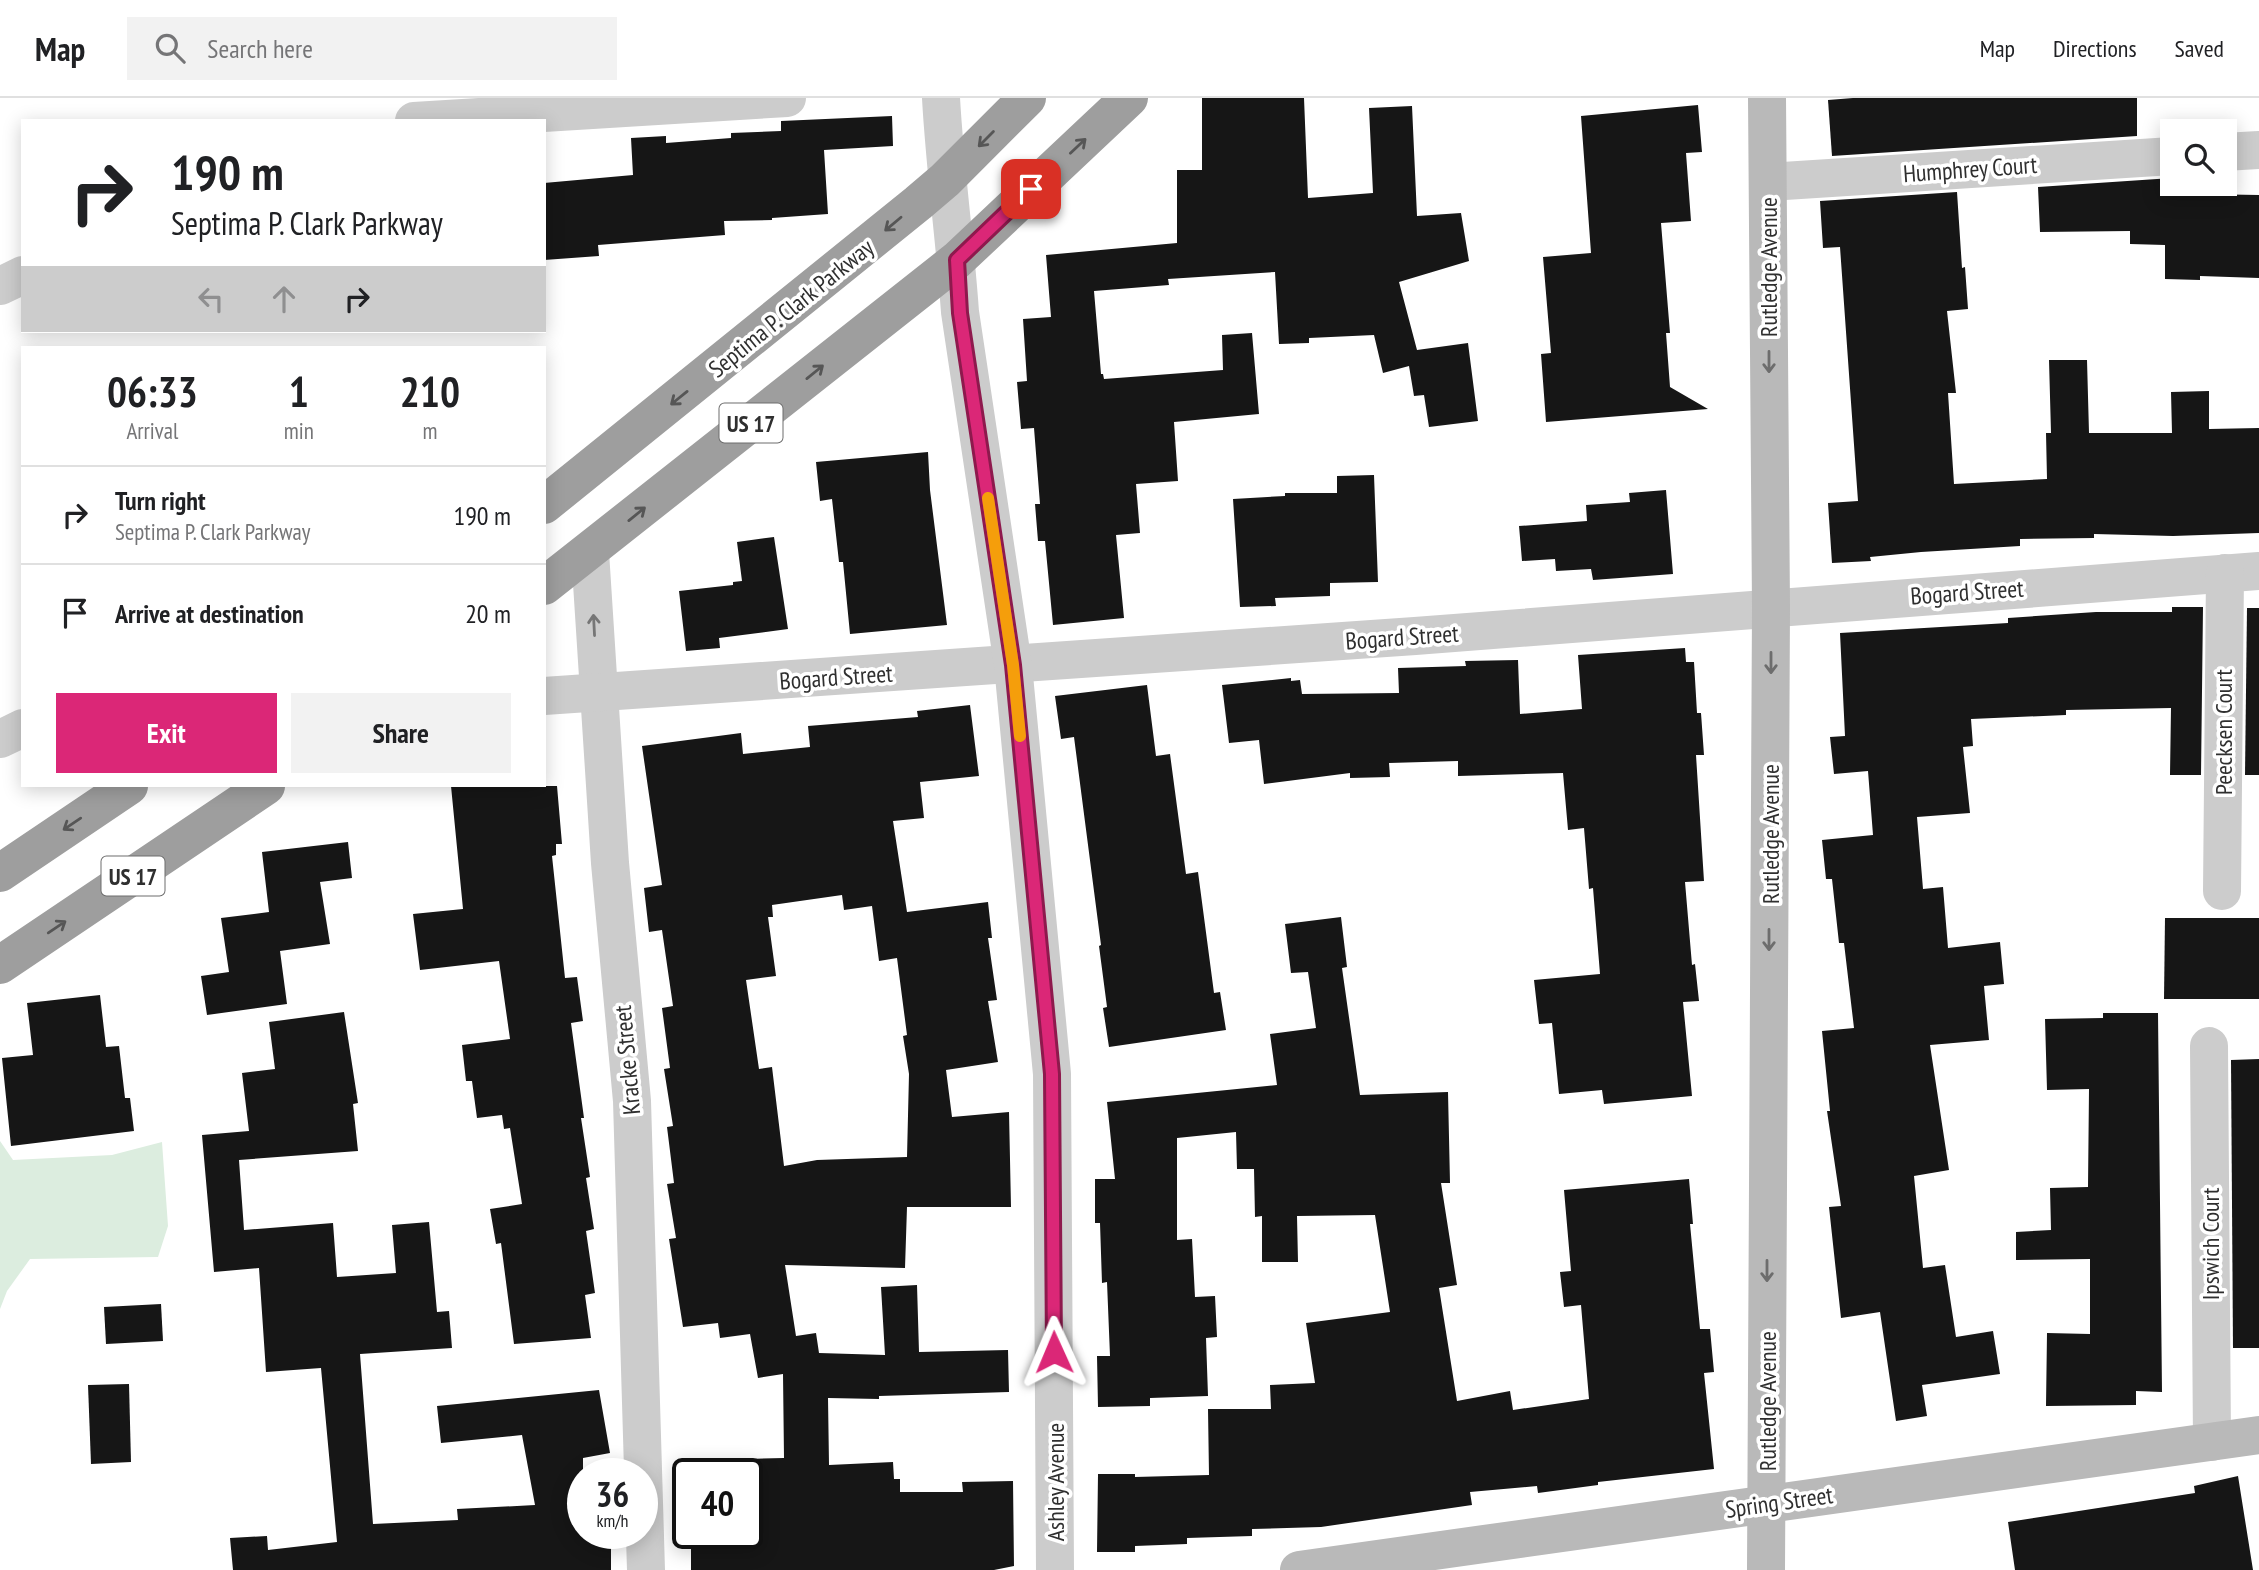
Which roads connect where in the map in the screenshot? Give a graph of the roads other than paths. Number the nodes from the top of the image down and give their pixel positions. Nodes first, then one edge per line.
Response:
1 (787, 98) edge
2 (941, 98) edge
3 (1027, 98) edge
4 (1129, 98) edge
5 (1768, 98) edge
6 (446, 119) edge
7 (2259, 150) edge
8 (2237, 151) edge
9 (2160, 157) edge
10 (945, 180) junction
11 (1768, 182) junction
12 (957, 260) junction
13 (21, 276) edge
14 (0, 286) edge
15 (546, 504) edge
16 (590, 552) junction
17 (2242, 572) edge
18 (546, 585) edge
19 (1771, 607) junction
20 (1013, 665) junction
21 (598, 693) junction
22 (546, 696) edge
23 (21, 729) edge
24 (0, 739) edge
25 (128, 787) edge
26 (265, 787) edge
27 (0, 873) edge
28 (2222, 891) dead end
29 (0, 965) edge
30 (2209, 1046) dead end
31 (2259, 1435) edge
32 (2212, 1442) junction
33 (1766, 1504) junction
34 (646, 1570) edge
35 (1055, 1570) edge
36 (1299, 1570) edge
37 (1766, 1570) edge

1 - 6 street
2 - 10 street, Ashley Avenue
3 -> 10 highway, Septima P. Clark Parkway / US 17
12 -> 4 highway, US 17
5 - 11 main road, Rutledge Avenue
7 - 8 street
9 - 11 street, Humphrey Court
10 - 12 street, Ashley Avenue
10 -> 15 highway, Septima P. Clark Parkway / US 17
11 -> 19 main road, Rutledge Avenue
16 -> 12 highway, US 17
12 - 20 street, Ashley Avenue
13 - 14 street
16 - 18 highway, US 17
21 -> 16 street, Kracke Street
17 - 19 street, Bogard Street
17 - 28 street, Peecksen Court
19 - 20 street, Bogard Street
19 -> 33 main road, Rutledge Avenue
20 - 21 street, Bogard Street
20 - 35 street, Ashley Avenue
21 - 22 street, Bogard Street
21 - 34 street, Kracke Street
23 - 24 street
25 -> 27 highway
29 -> 26 highway, US 17
30 - 32 street, Ipswich Court
31 - 32 main road, Spring Street
32 - 33 main road, Spring Street
33 - 36 main road, Spring Street
33 - 37 main road, Rutledge Avenue

